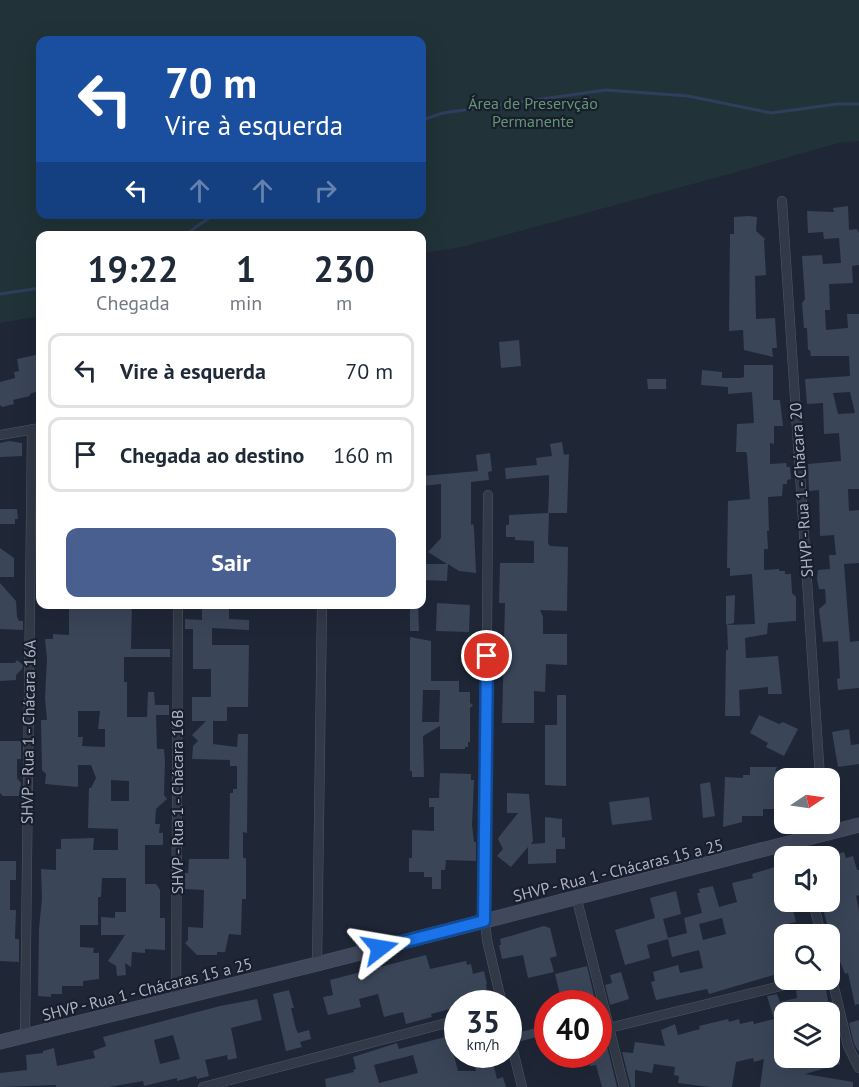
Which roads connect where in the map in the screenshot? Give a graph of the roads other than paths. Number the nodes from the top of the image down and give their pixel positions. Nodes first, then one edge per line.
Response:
1 (782, 201) dead end
2 (36, 428) edge
3 (0, 435) edge
4 (488, 495) dead end
5 (178, 609) edge
6 (322, 609) edge
7 (819, 768) edge
8 (859, 825) edge
9 (840, 827) edge
10 (813, 834) edge
11 (798, 841) junction
12 (799, 846) edge
13 (576, 897) junction
14 (484, 921) junction
15 (317, 964) junction
16 (774, 988) edge
17 (499, 990) edge
18 (599, 990) edge
19 (834, 990) edge
20 (176, 999) junction
21 (444, 1024) edge
22 (612, 1027) edge
23 (25, 1035) junction
24 (612, 1040) edge
25 (0, 1042) edge
26 (517, 1068) edge
27 (859, 1068) edge
28 (203, 1087) edge
29 (522, 1087) edge
30 (624, 1087) edge

1 - 7 street, SHVP - Rua 1 - Chácara 20
2 - 3 street
2 - 23 street, SHVP - Rua 1 - Chácara 16A
4 - 14 street
5 - 20 street, SHVP - Rua 1 - Chácara 16B
6 - 15 street
8 - 9 street, SHVP - Rua 1 - Chácaras 15 a 25
10 - 11 street, SHVP - Rua 1 - Chácaras 15 a 25
11 - 12 street
11 - 13 street, SHVP - Rua 1 - Chácaras 15 a 25
13 - 14 street, SHVP - Rua 1 - Chácaras 15 a 25
13 - 18 street
14 - 15 street, SHVP - Rua 1 - Chácaras 15 a 25
14 - 17 street
15 - 20 street, SHVP - Rua 1 - Chácaras 15 a 25
16 - 22 street
19 - 27 street
20 - 23 street, SHVP - Rua 1 - Chácaras 15 a 25
21 - 28 street
23 - 25 street, SHVP - Rua 1 - Chácaras 15 a 25
24 - 30 street
26 - 29 street

